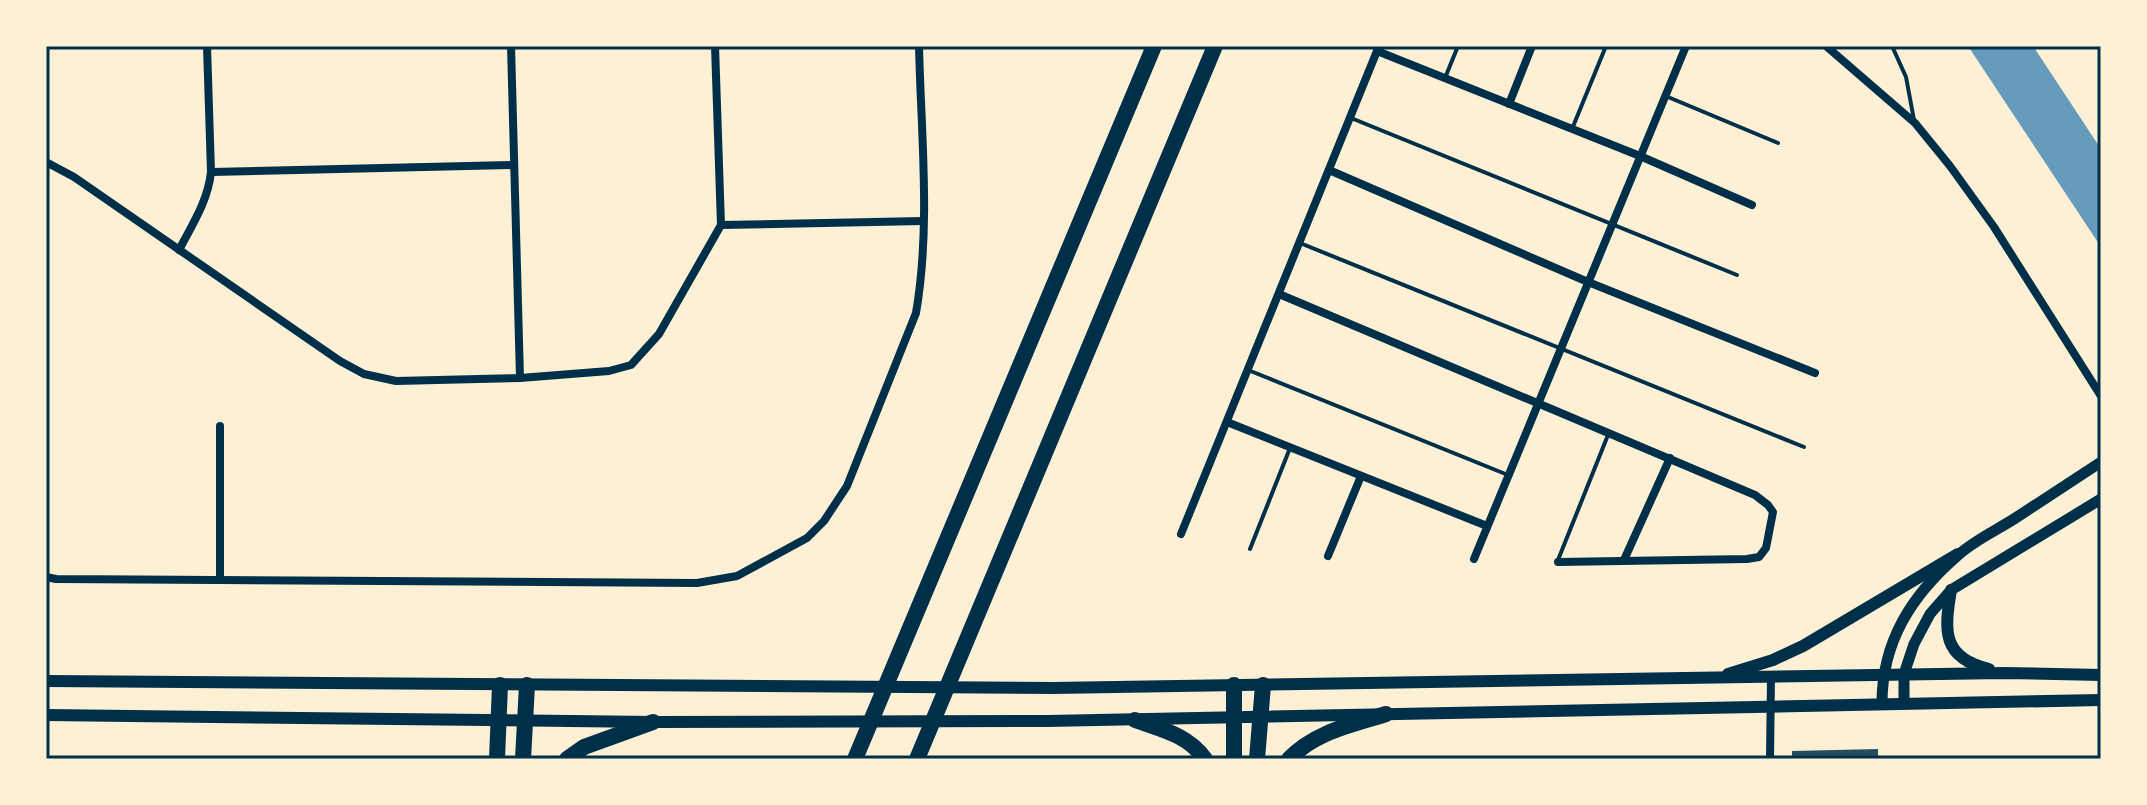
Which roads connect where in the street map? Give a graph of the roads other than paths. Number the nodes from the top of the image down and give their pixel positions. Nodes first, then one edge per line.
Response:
1 (207, 46) edge
2 (511, 46) edge
3 (715, 46) edge
4 (919, 46) edge
5 (1154, 46) edge
6 (1215, 46) edge
7 (1458, 46) edge
8 (1532, 46) edge
9 (1606, 46) edge
10 (1686, 46) edge
11 (1826, 46) edge
12 (1892, 46) edge
13 (1378, 48) edge
14 (1445, 78) junction
15 (1665, 96) junction
16 (1509, 104) junction
17 (1351, 118) junction
18 (1915, 123) junction
19 (1572, 129) junction
20 (1778, 143) dead end
21 (1640, 156) junction
22 (46, 162) edge
23 (514, 165) junction
24 (1329, 170) junction
25 (211, 172) junction
26 (1752, 205) dead end
27 (923, 221) junction
28 (1612, 224) junction
29 (721, 225) junction
30 (1300, 243) junction
31 (179, 250) junction
32 (1737, 275) dead end
33 (1588, 282) junction
34 (1279, 294) junction
35 (1560, 350) junction
36 (1248, 370) junction
37 (1815, 373) dead end
38 (520, 378) junction
39 (2101, 396) edge
40 (1538, 404) junction
41 (1227, 422) junction
42 (220, 426) dead end
43 (1608, 432) junction
44 (1804, 447) dead end
45 (1290, 448) junction
46 (1670, 458) junction
47 (2101, 462) edge
48 (1508, 475) junction
49 (1361, 476) junction
50 (2101, 499) edge
51 (1487, 526) junction
52 (1181, 534) dead end
53 (1250, 549) dead end
54 (1958, 554) junction
55 (1328, 556) dead end
56 (1474, 559) dead end
57 (1624, 560) junction
58 (1558, 562) joint
59 (46, 577) edge
60 (220, 579) junction
61 (1951, 590) junction
62 (2004, 673) junction
63 (1904, 674) junction
64 (1882, 675) junction
65 (2101, 675) edge
66 (1771, 677) junction
67 (1714, 678) junction
68 (46, 681) edge
69 (500, 685) junction
70 (527, 685) junction
71 (1234, 685) junction
72 (1263, 685) junction
73 (2101, 700) edge
74 (1882, 703) junction
75 (1904, 703) junction
76 (1771, 706) junction
77 (1386, 714) junction
78 (46, 715) edge
79 (1236, 717) junction
80 (1262, 717) junction
81 (499, 719) junction
82 (1135, 720) junction
83 (525, 721) junction
84 (653, 722) junction
85 (497, 759) edge
86 (523, 759) edge
87 (567, 759) edge
88 (855, 759) edge
89 (917, 759) edge
90 (1205, 759) edge
91 (1234, 759) edge
92 (1257, 759) edge
93 (1289, 759) edge
94 (1770, 759) edge

1 - 25 street
2 - 23 street
3 - 29 street
4 - 27 street
5 - 88 highway
6 - 89 highway
7 - 14 lane
8 - 16 street
9 - 19 lane
10 - 15 street
11 - 18 street
12 - 18 lane
13 - 14 street
13 - 17 street
14 - 16 street
15 - 20 lane
15 - 21 street
16 - 19 street
17 - 24 street
17 - 28 lane
18 - 39 street
19 - 21 street
21 - 26 street
21 - 28 street
22 - 31 street
23 - 25 street
23 - 38 street
24 - 30 street
24 - 33 street
25 - 31 street
27 - 29 street
27 - 60 street
28 - 32 lane
28 - 33 street
29 - 38 street
30 - 34 street
30 - 35 lane
31 - 38 street
33 - 35 street
33 - 37 street
34 - 36 street
34 - 40 street
35 - 40 street
35 - 44 lane
36 - 41 street
36 - 48 lane
40 - 43 street
40 - 48 street
41 - 45 street
41 - 52 street
42 - 60 street
43 - 46 street
43 - 58 lane
45 - 49 street
45 - 53 lane
46 - 57 street
46 - 57 street
47 - 54 street
48 - 51 street
49 - 51 street
49 - 55 street
50 - 61 street
51 - 56 street
54 - 64 street
54 - 67 main road
57 - 58 street
59 - 60 street
61 - 62 main road
61 - 63 street
62 - 63 main road
62 - 65 main road
63 - 64 main road
63 - 75 street
64 - 66 main road
64 - 74 street
66 - 67 main road
66 - 76 street
67 - 72 main road
68 - 69 main road
69 - 70 main road
69 - 81 highway
70 - 71 main road
70 - 83 highway
71 - 72 main road
71 - 79 highway
72 - 80 highway
73 - 75 main road
74 - 75 main road
74 - 76 main road
76 - 77 main road
76 - 94 street
77 - 80 main road
77 - 93 highway
78 - 81 main road
79 - 80 main road
79 - 82 main road
79 - 91 highway
80 - 92 highway
81 - 83 main road
81 - 85 highway
82 - 84 main road
82 - 90 highway
83 - 84 main road
83 - 86 highway
84 - 87 highway

